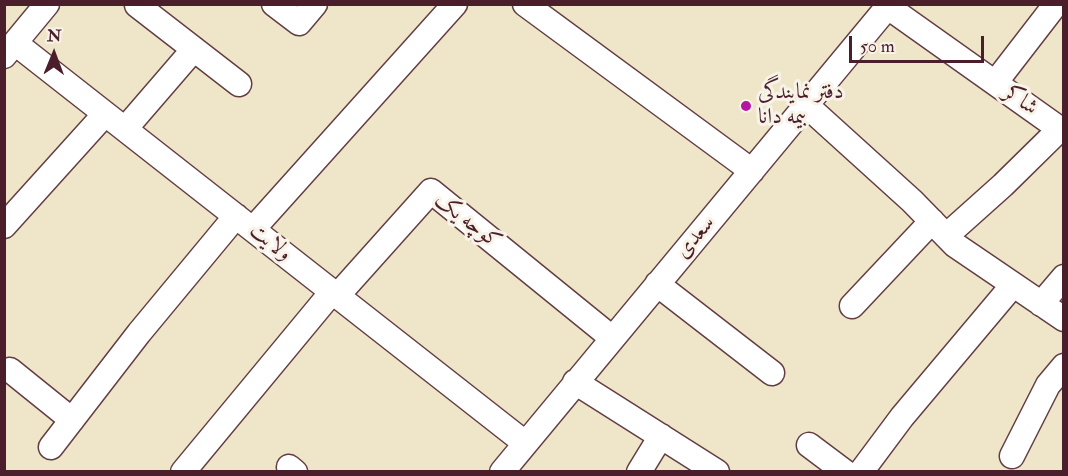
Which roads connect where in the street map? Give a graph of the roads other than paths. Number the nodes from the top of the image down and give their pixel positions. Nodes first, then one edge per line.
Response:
1 (47, 4) edge
2 (274, 4) edge
3 (315, 4) edge
4 (455, 4) edge
5 (525, 4) edge
6 (1056, 4) edge
7 (137, 5) edge
8 (889, 6) edge
9 (194, 50) junction
10 (7, 52) edge
11 (995, 83) junction
12 (239, 84) dead end
13 (806, 105) junction
14 (105, 114) junction
15 (125, 129) junction
16 (1062, 131) edge
17 (752, 171) junction
18 (244, 223) junction
19 (4, 226) edge
20 (939, 229) junction
21 (1064, 277) edge
22 (657, 284) junction
23 (1013, 285) junction
24 (334, 294) junction
25 (1041, 304) junction
26 (852, 306) dead end
27 (1064, 320) edge
28 (612, 338) junction
29 (1064, 366) edge
30 (10, 370) dead end
31 (772, 373) dead end
32 (575, 382) junction
33 (1056, 389) edge
34 (72, 420) junction
35 (661, 436) junction
36 (525, 443) junction
37 (809, 445) dead end
38 (51, 447) dead end
39 (1011, 456) dead end
40 (183, 471) edge
41 (502, 471) edge
42 (639, 471) edge
43 (717, 471) edge
44 (845, 471) edge
45 (861, 471) edge

1 - 10 street
2 - 3 street
4 - 18 street
5 - 17 street
6 - 11 street
7 - 9 street
8 - 11 street, شاکر
8 - 13 street, سعدی
9 - 12 street
9 - 15 street
10 - 14 street, ولایت
11 - 16 street, شاکر
13 - 17 street, سعدی
13 - 20 street
14 - 15 street, ولایت
14 - 19 street
15 - 18 street, ولایت
16 - 20 street
17 - 22 street, سعدی
18 - 24 street, ولایت
18 - 34 street
20 - 23 street
20 - 26 street
21 - 25 street
22 - 28 street, سعدی
22 - 31 street
23 - 25 street
23 - 45 street
24 - 28 street, کوچه یک
24 - 36 street, ولایت
24 - 40 street
25 - 27 street
28 - 32 street, سعدی
29 - 33 street
30 - 34 street
32 - 35 street
32 - 36 street, سعدی
33 - 39 street
34 - 38 street
35 - 42 street
35 - 43 street
36 - 41 street, سعدی
37 - 44 street

